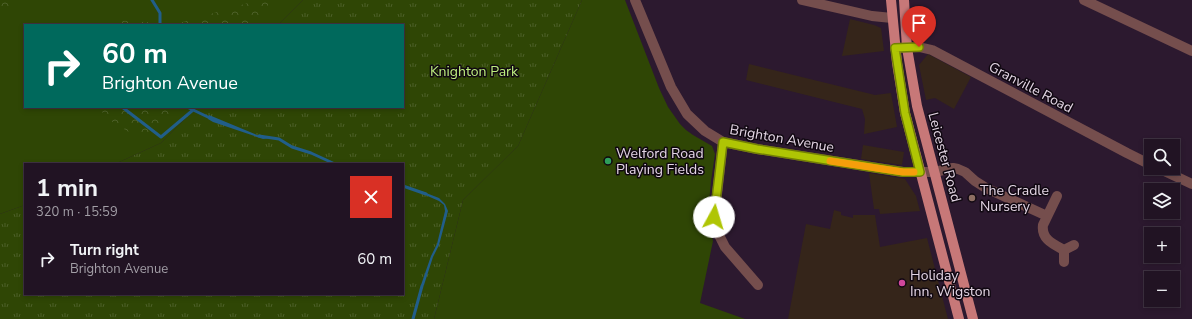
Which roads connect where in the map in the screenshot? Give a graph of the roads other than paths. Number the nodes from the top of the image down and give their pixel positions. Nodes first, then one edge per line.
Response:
1 (635, 0) edge
2 (802, 0) edge
3 (891, 0) edge
4 (904, 0) edge
5 (1084, 0) edge
6 (892, 18) junction
7 (895, 48) junction
8 (907, 48) junction
9 (1192, 51) edge
10 (723, 142) junction
11 (1144, 162) edge
12 (920, 172) junction
13 (934, 172) junction
14 (1173, 175) edge
15 (1192, 184) edge
16 (1057, 196) dead end
17 (1047, 216) junction
18 (1074, 245) dead end
19 (1064, 250) junction
20 (1064, 262) dead end
21 (758, 285) dead end
22 (959, 319) edge
23 (973, 319) edge

1 - 10 street, Brighton Avenue
2 - 6 street
3 - 6 main road, Leicester Road
4 - 8 main road, Leicester Road
5 - 9 street
6 - 7 main road, Leicester Road
7 - 8 street, Granville Road
7 - 12 main road, Leicester Road
8 - 11 street, Granville Road
8 - 13 main road, Leicester Road
10 - 12 street, Brighton Avenue
10 - 21 street
12 - 13 street, Brighton Avenue
12 - 22 main road, Leicester Road
13 - 17 street, Brighton Avenue
13 - 23 main road, Leicester Road
14 - 15 street
16 - 17 street
17 - 19 street
18 - 19 street
19 - 20 street

